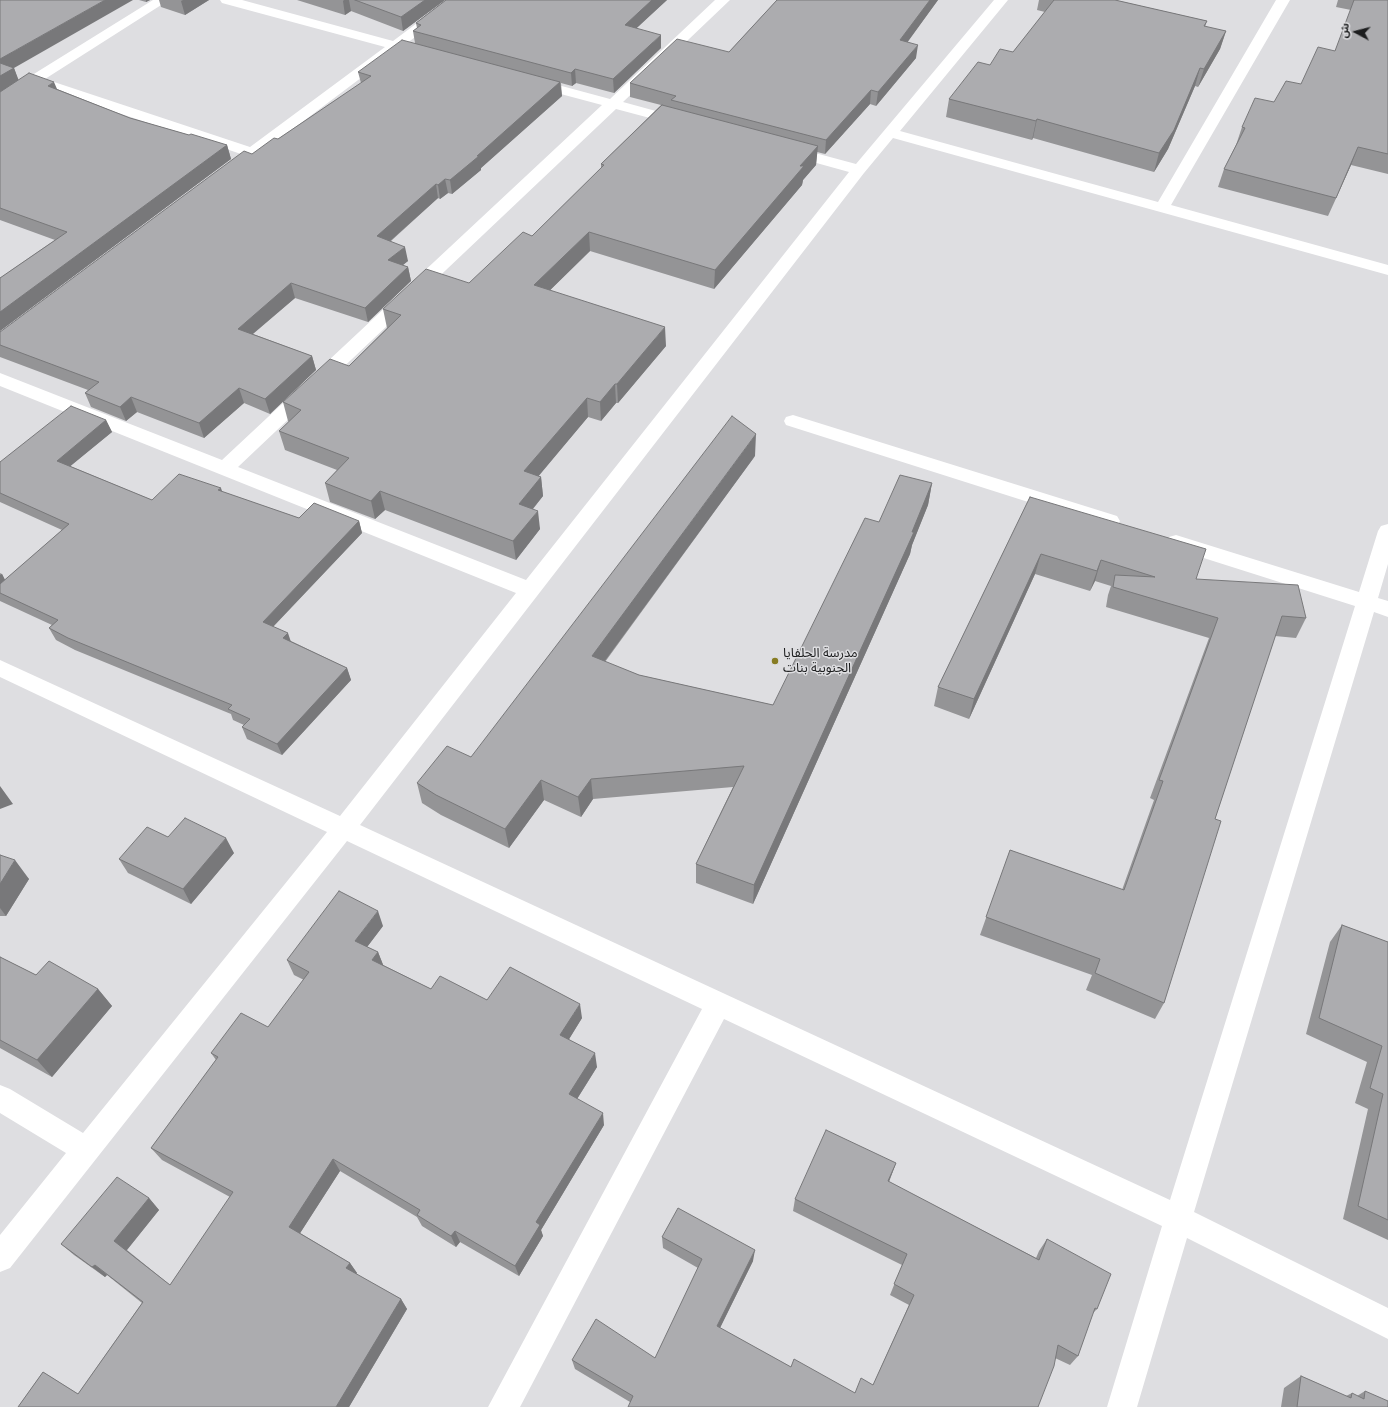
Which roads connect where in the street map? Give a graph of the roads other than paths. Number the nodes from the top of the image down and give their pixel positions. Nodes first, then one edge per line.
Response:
1 (162, 0) edge
2 (227, 0) edge
3 (456, 0) edge
4 (722, 0) edge
5 (1001, 0) edge
6 (1283, 0) edge
7 (395, 46) junction
8 (440, 58) edge
9 (515, 78) edge
10 (34, 80) junction
11 (0, 102) edge
12 (612, 104) junction
13 (697, 126) edge
14 (891, 133) junction
15 (774, 147) edge
16 (252, 153) junction
17 (859, 170) junction
18 (214, 181) edge
19 (1162, 208) junction
20 (1388, 270) edge
21 (0, 379) edge
22 (793, 421) dead end
23 (224, 469) junction
24 (1125, 526) edge
25 (1388, 531) edge
26 (1155, 535) edge
27 (530, 590) junction
28 (1377, 606) edge
29 (0, 668) edge
30 (344, 828) junction
31 (719, 1003) junction
32 (0, 1098) edge
33 (86, 1150) junction
34 (1178, 1219) junction
35 (0, 1258) edge
36 (1388, 1324) edge
37 (503, 1407) edge
38 (1122, 1407) edge

1 - 10 street
2 - 7 street
3 - 7 street
4 - 12 street
5 - 14 street
6 - 19 street
7 - 8 street
7 - 16 street
9 - 12 street
10 - 11 street
10 - 16 street
12 - 13 street
12 - 23 street
14 - 17 street
14 - 19 street
15 - 17 street
16 - 18 street
17 - 27 street
19 - 20 street
21 - 23 street
22 - 24 street
23 - 27 street
25 - 28 street
26 - 28 street
27 - 30 street
28 - 34 street
29 - 30 street
30 - 31 street
30 - 33 street
31 - 34 street
31 - 37 street
32 - 33 street
33 - 35 street
34 - 36 street
34 - 38 street

